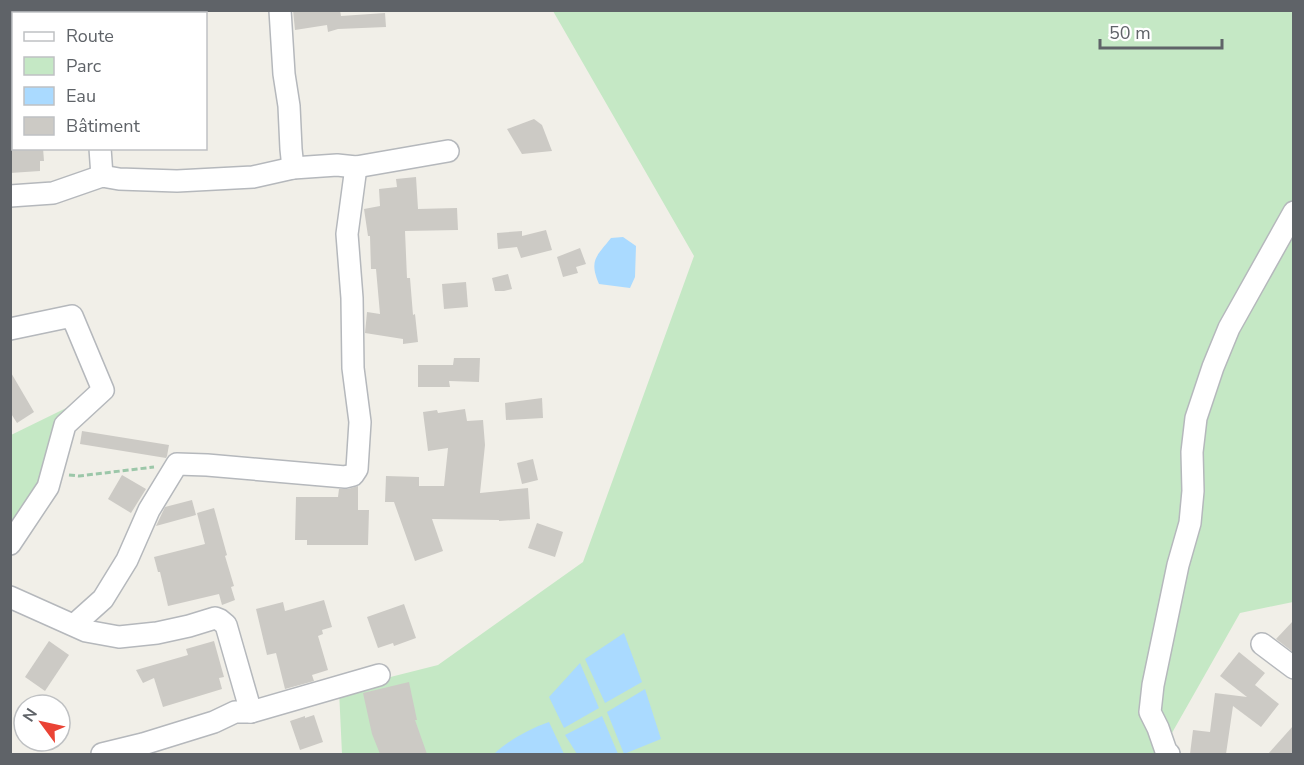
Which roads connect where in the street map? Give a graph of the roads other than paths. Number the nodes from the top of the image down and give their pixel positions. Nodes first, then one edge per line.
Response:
1 (280, 10) edge
2 (100, 150) edge
3 (448, 151) dead end
4 (356, 166) junction
5 (293, 168) junction
6 (102, 176) junction
7 (10, 196) edge
8 (1293, 212) edge
9 (10, 329) edge
10 (10, 544) edge
11 (10, 597) edge
12 (74, 625) junction
13 (1262, 644) dead end
14 (1293, 668) edge
15 (379, 675) dead end
16 (251, 712) junction
17 (102, 754) edge
18 (1169, 754) edge

1 - 5 street
2 - 6 street
3 - 4 street
4 - 5 street
4 - 12 street
5 - 6 street
6 - 7 street
8 - 18 street
9 - 10 street
11 - 12 street
12 - 16 street
13 - 14 street
15 - 16 street
16 - 17 street

